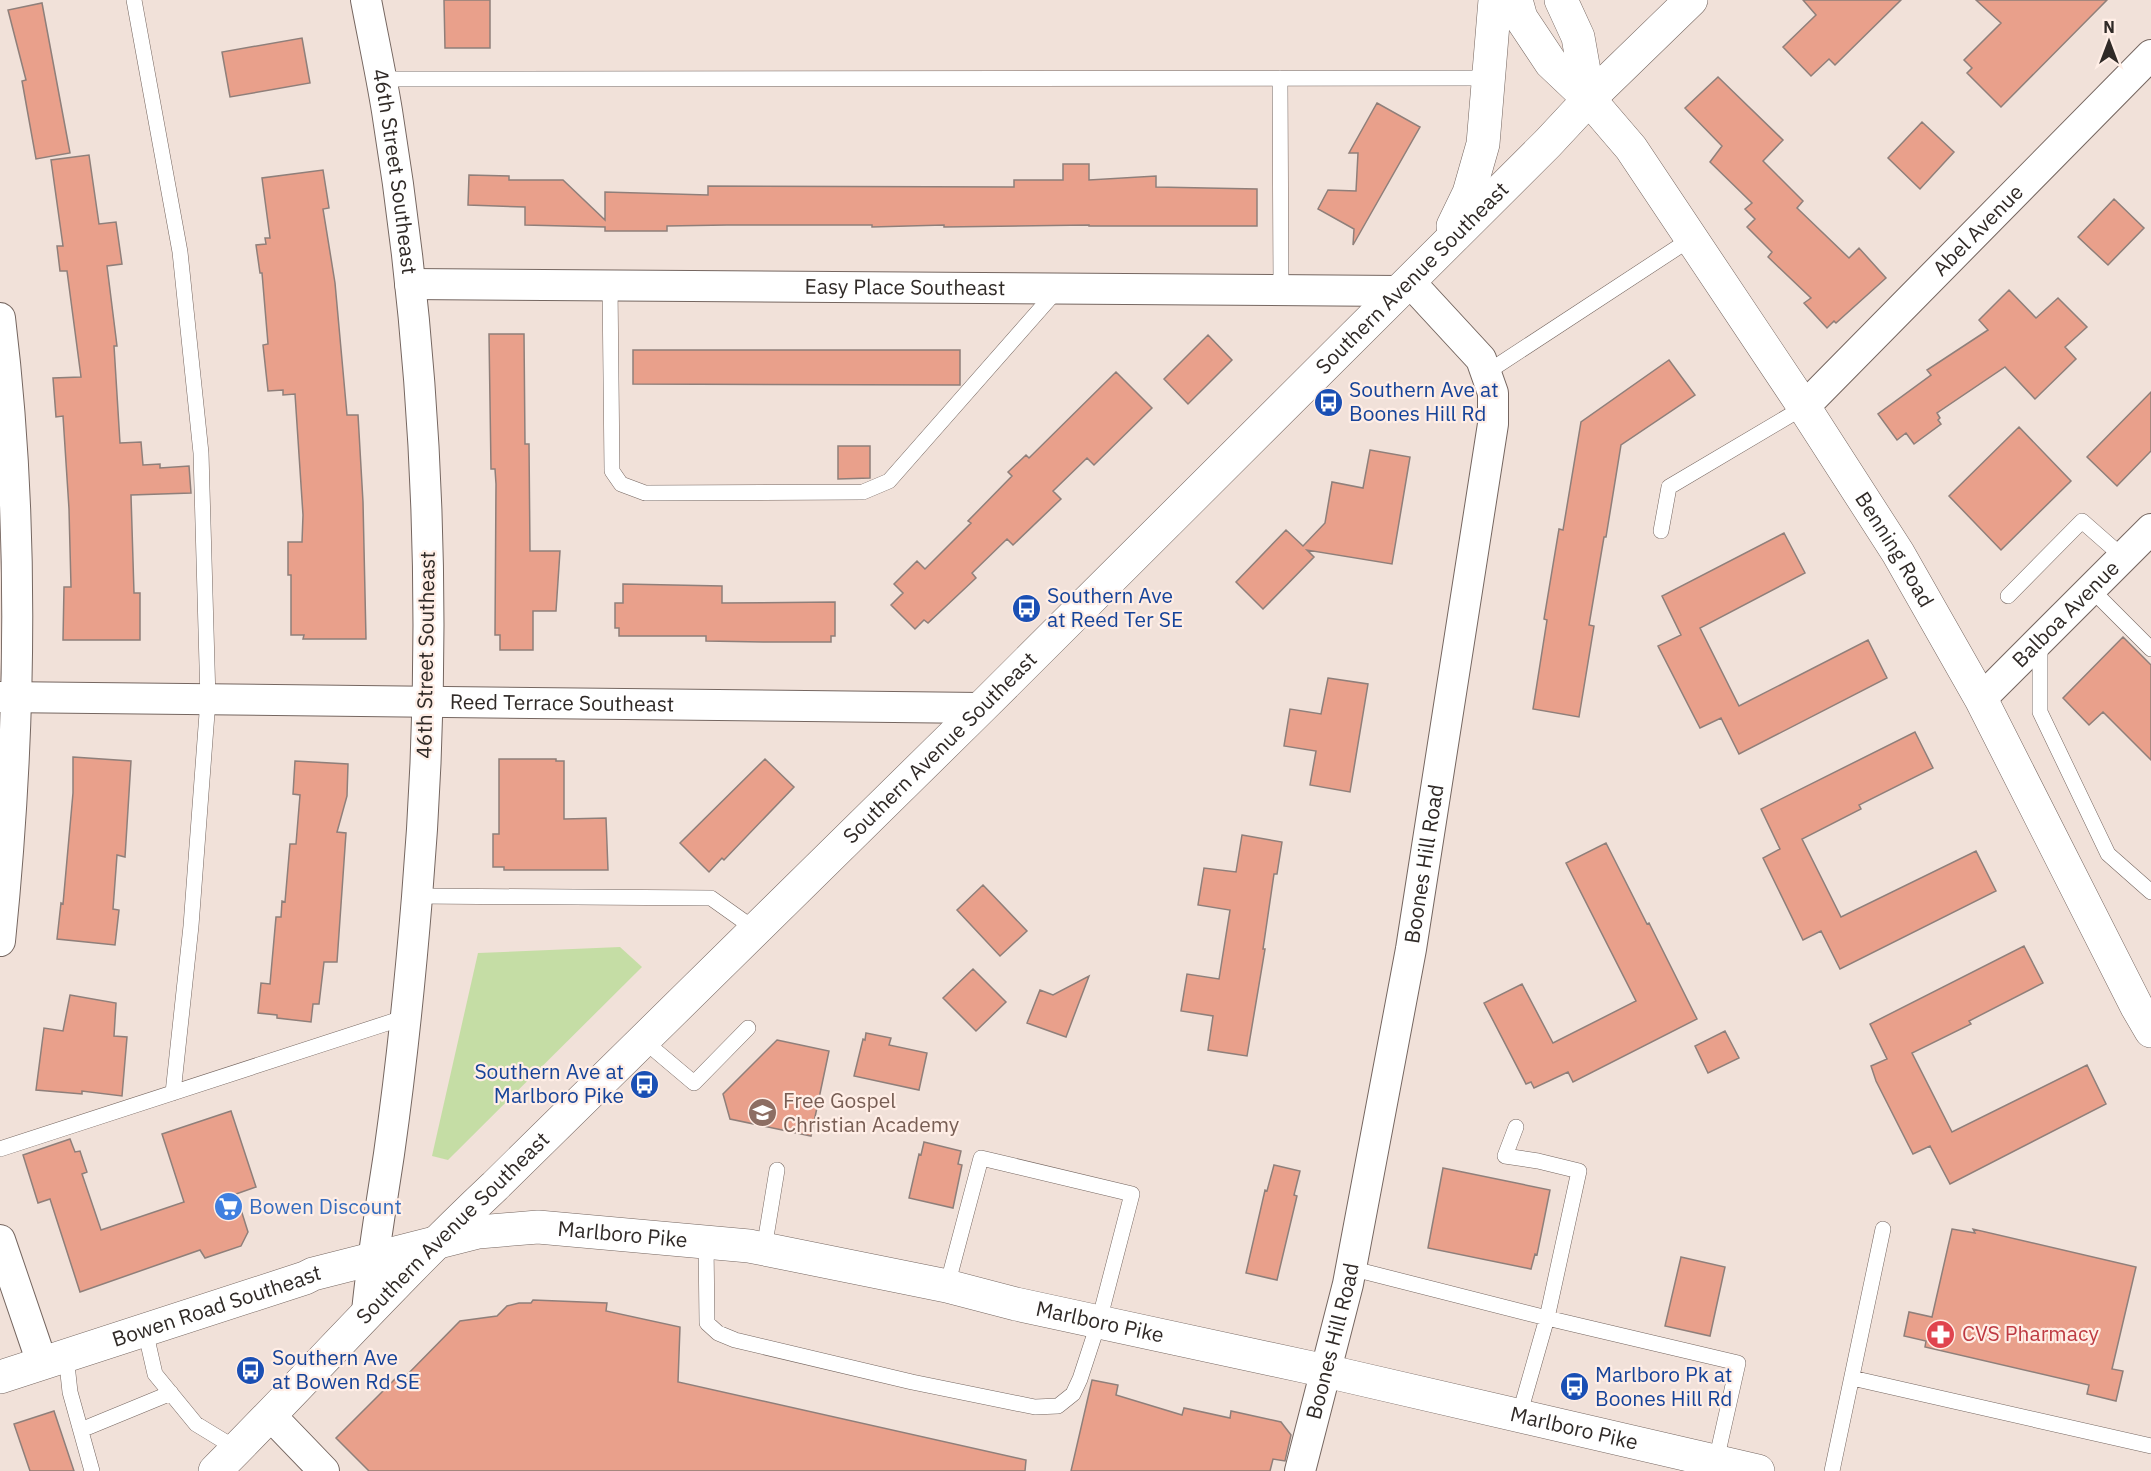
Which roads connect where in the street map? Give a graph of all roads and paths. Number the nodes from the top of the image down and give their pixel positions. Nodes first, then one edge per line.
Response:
1 (134, 0) edge
2 (366, 0) edge
3 (1495, 0) edge
4 (1516, 0) edge
5 (1561, 0) edge
6 (1691, 0) edge
7 (2151, 56) edge
8 (1280, 78) junction
9 (1489, 78) junction
10 (381, 79) junction
11 (1589, 99) junction
12 (1692, 238) junction
13 (1442, 249) junction
14 (410, 284) junction
15 (610, 285) junction
16 (1404, 286) junction
17 (1058, 289) junction
18 (1281, 290) junction
19 (0, 318) edge
20 (1486, 373) junction
21 (1804, 407) junction
22 (2151, 529) edge
23 (1661, 531) dead end
24 (2123, 557) junction
25 (2091, 589) junction
26 (2008, 596) dead end
27 (2040, 641) junction
28 (2151, 649) edge
29 (8, 698) edge
30 (1981, 699) junction
31 (208, 700) junction
32 (427, 702) junction
33 (981, 708) junction
34 (2151, 892) edge
35 (417, 896) junction
36 (756, 930) junction
37 (0, 941) edge
38 (2146, 1010) edge
39 (406, 1017) junction
40 (748, 1028) dead end
41 (643, 1040) junction
42 (173, 1093) junction
43 (1516, 1126) dead end
44 (0, 1149) edge
45 (777, 1170) dead end
46 (1883, 1229) dead end
47 (0, 1240) edge
48 (436, 1242) junction
49 (706, 1242) junction
50 (764, 1249) junction
51 (372, 1259) junction
52 (1350, 1268) junction
53 (947, 1286) junction
54 (367, 1312) junction
55 (1547, 1318) junction
56 (1099, 1321) junction
57 (145, 1330) junction
58 (54, 1359) junction
59 (1326, 1371) junction
60 (0, 1377) edge
61 (1852, 1378) junction
62 (171, 1393) junction
63 (271, 1416) junction
64 (1519, 1416) junction
65 (81, 1430) junction
66 (2151, 1446) edge
67 (226, 1460) edge
68 (1716, 1461) junction
69 (92, 1471) edge
70 (324, 1471) edge
71 (1300, 1471) edge
72 (1758, 1471) edge
73 (1832, 1471) edge

1 - 31 lane
2 - 10 street, 46th Street Southeast
3 - 9 main road
4 - 11 main road, Benning Road
5 - 11 main road
6 - 11 main road, Southern Avenue Southeast
7 - 21 street, Abel Avenue
8 - 9 lane
8 - 10 lane
8 - 18 lane
9 - 13 main road
10 - 14 street, 46th Street Southeast
11 - 12 main road, Benning Road
11 - 13 main road, Southern Avenue Southeast
12 - 20 lane
12 - 21 main road, Benning Road
13 - 16 main road, Southern Avenue Southeast
14 - 15 street, Easy Place Southeast
14 - 32 street, 46th Street Southeast
15 - 17 street, Easy Place Southeast
15 - 17 lane
16 - 18 street, Easy Place Southeast
16 - 20 street, Boones Hill Road
16 - 33 main road, Southern Avenue Southeast
17 - 18 street, Easy Place Southeast
19 - 29 street
20 - 52 street, Boones Hill Road
21 - 23 lane
21 - 30 main road, Benning Road
22 - 24 street, Balboa Avenue
24 - 25 street, Balboa Avenue
24 - 26 lane
25 - 27 street, Balboa Avenue
25 - 28 lane
27 - 30 street, Balboa Avenue
27 - 34 lane
29 - 31 street, Reed Terrace Southeast
29 - 37 street
30 - 38 main road, Benning Road
31 - 32 street, Reed Terrace Southeast
31 - 42 lane
32 - 33 street, Reed Terrace Southeast
32 - 35 street, 46th Street Southeast
33 - 36 main road, Southern Avenue Southeast
35 - 36 lane
35 - 39 street, 46th Street Southeast
36 - 41 main road, Southern Avenue Southeast
39 - 42 lane
39 - 51 street, 46th Street Southeast
40 - 41 lane
41 - 48 main road, Southern Avenue Southeast
42 - 44 lane
43 - 55 lane
45 - 50 lane
46 - 61 lane
47 - 58 street
48 - 49 main road, Marlboro Pike
48 - 51 main road, Bowen Road Southeast
48 - 54 main road, Southern Avenue Southeast
49 - 50 main road, Marlboro Pike
49 - 56 lane
50 - 53 main road, Marlboro Pike
51 - 54 street, 46th Street Southeast
51 - 57 main road, Bowen Road Southeast
52 - 55 lane
52 - 59 street, Boones Hill Road
53 - 56 main road, Marlboro Pike
53 - 56 lane
54 - 63 main road, Southern Avenue Southeast
55 - 64 lane
55 - 68 lane
56 - 59 main road, Marlboro Pike
57 - 58 main road, Bowen Road Southeast
57 - 62 lane
58 - 60 main road, Bowen Road Southeast
58 - 65 lane
59 - 64 main road, Marlboro Pike
59 - 71 street, Boones Hill Road
61 - 66 lane
61 - 73 lane
62 - 65 lane
62 - 67 lane
63 - 67 main road, Southern Avenue Southeast
63 - 70 street
64 - 68 main road, Marlboro Pike
65 - 69 lane
68 - 72 main road, Marlboro Pike

